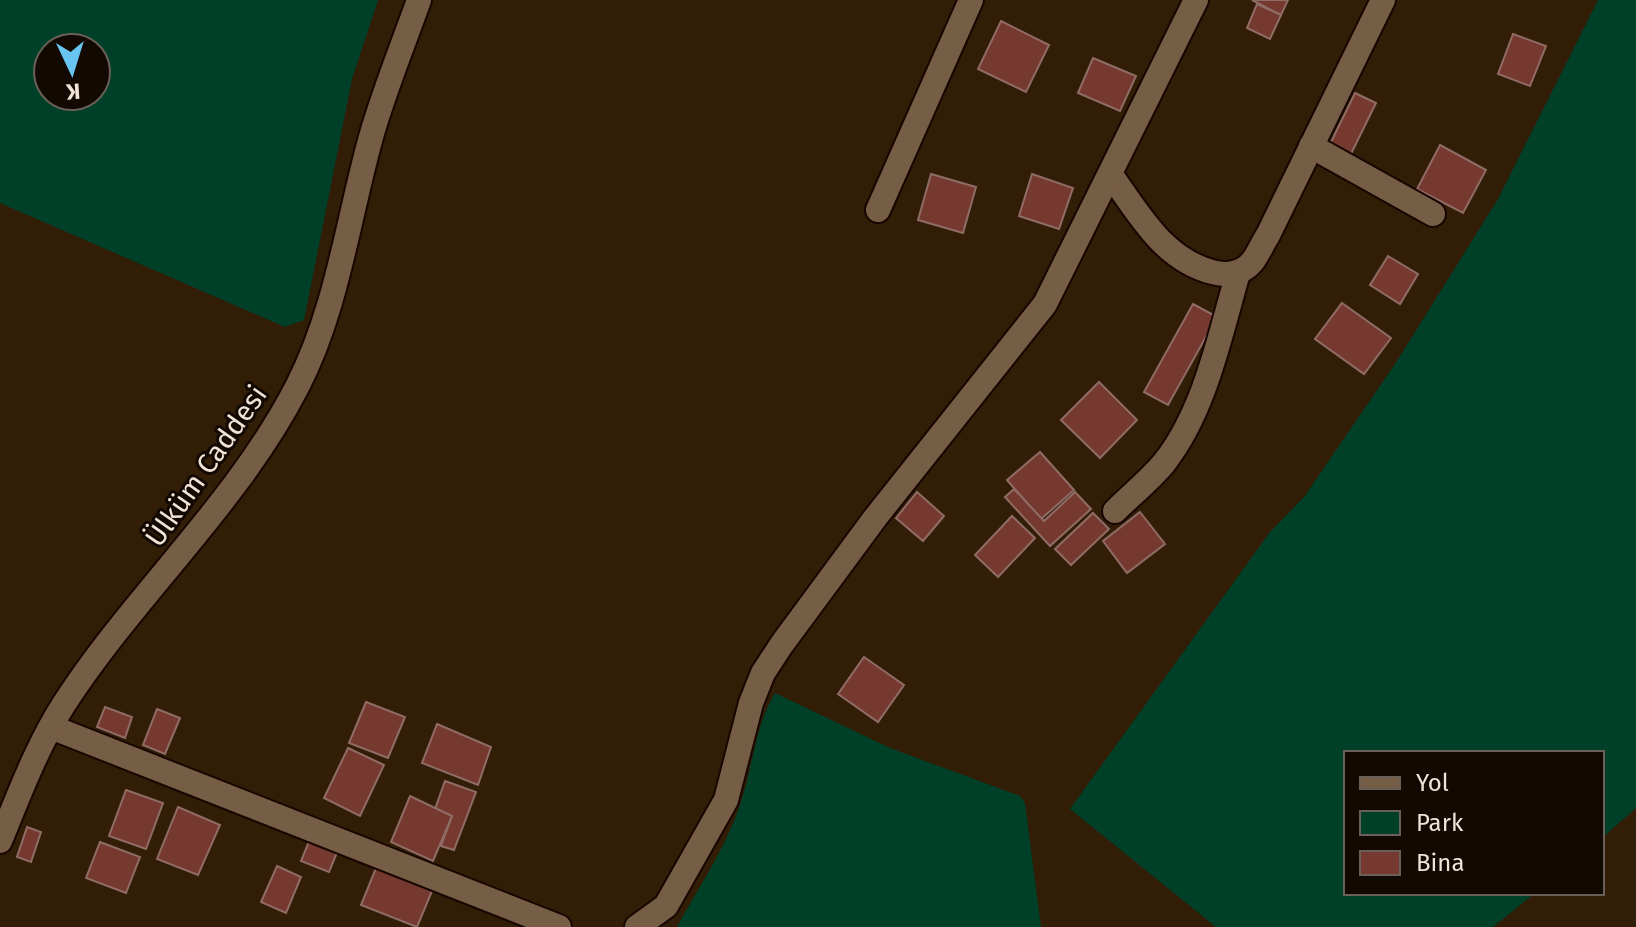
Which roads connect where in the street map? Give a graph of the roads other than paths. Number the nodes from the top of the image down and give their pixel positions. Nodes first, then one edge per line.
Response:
1 (419, 0) edge
2 (971, 0) edge
3 (1196, 0) edge
4 (1383, 0) edge
5 (1311, 146) junction
6 (1111, 175) junction
7 (878, 210) dead end
8 (1433, 214) dead end
9 (1238, 273) junction
10 (1115, 511) dead end
11 (51, 727) junction
12 (0, 841) edge
13 (559, 927) edge
14 (637, 927) edge

1 - 11 street, Ülküm Caddesi
2 - 7 street
3 - 6 street
4 - 5 street
5 - 8 street
5 - 9 street
6 - 9 street
6 - 14 street
9 - 10 street
11 - 12 street, Ülküm Caddesi
11 - 13 street

